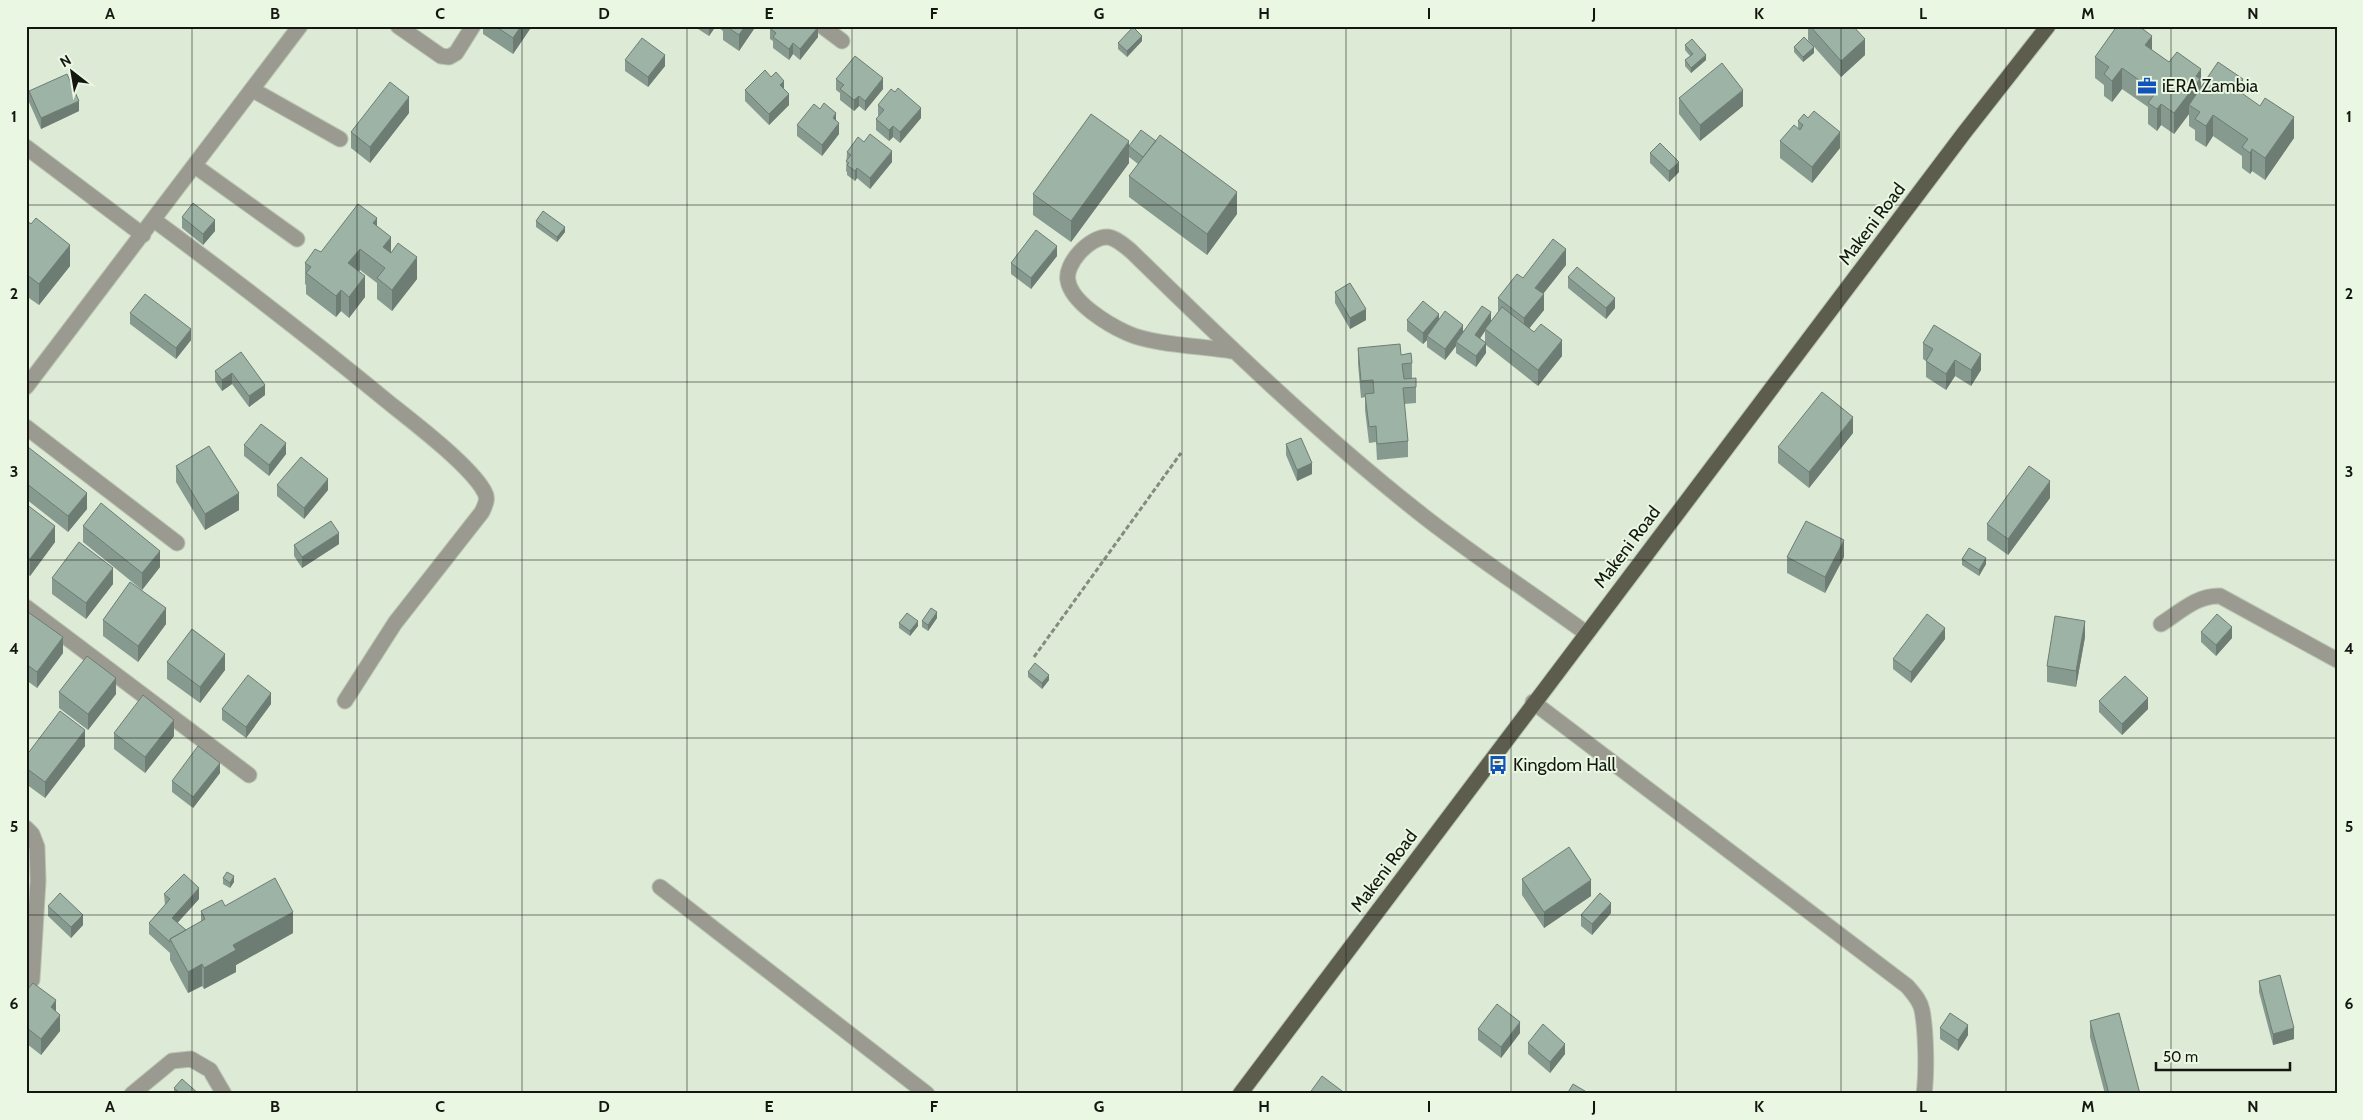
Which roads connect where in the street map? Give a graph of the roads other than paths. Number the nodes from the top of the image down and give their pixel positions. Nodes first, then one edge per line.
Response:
1 (300, 26) edge
2 (398, 26) edge
3 (473, 26) edge
4 (822, 26) edge
5 (2048, 26) edge
6 (842, 41) dead end
7 (253, 90) junction
8 (340, 140) dead end
9 (26, 147) edge
10 (196, 166) junction
11 (154, 220) junction
12 (143, 235) junction
13 (296, 238) dead end
14 (1232, 350) junction
15 (26, 388) edge
16 (26, 427) edge
17 (177, 543) dead end
18 (26, 607) edge
19 (2161, 624) dead end
20 (1586, 633) junction
21 (2337, 660) edge
22 (345, 701) dead end
23 (1533, 702) junction
24 (249, 775) dead end
25 (26, 828) edge
26 (660, 887) dead end
27 (32, 980) dead end
28 (1925, 1093) edge
29 (132, 1094) edge
30 (224, 1094) edge
31 (926, 1094) edge
32 (1240, 1094) edge

1 - 7 street
2 - 3 street
4 - 6 street
5 - 20 main road, Makeni Road
7 - 8 street
7 - 10 street
9 - 12 street
10 - 11 street
10 - 13 street
11 - 12 street
11 - 22 street
12 - 15 street
14 - 14 street
14 - 20 street
16 - 17 street
18 - 24 street
19 - 21 street
20 - 23 main road, Makeni Road
23 - 28 street
23 - 32 main road, Makeni Road
25 - 27 street
26 - 31 street
29 - 30 street

